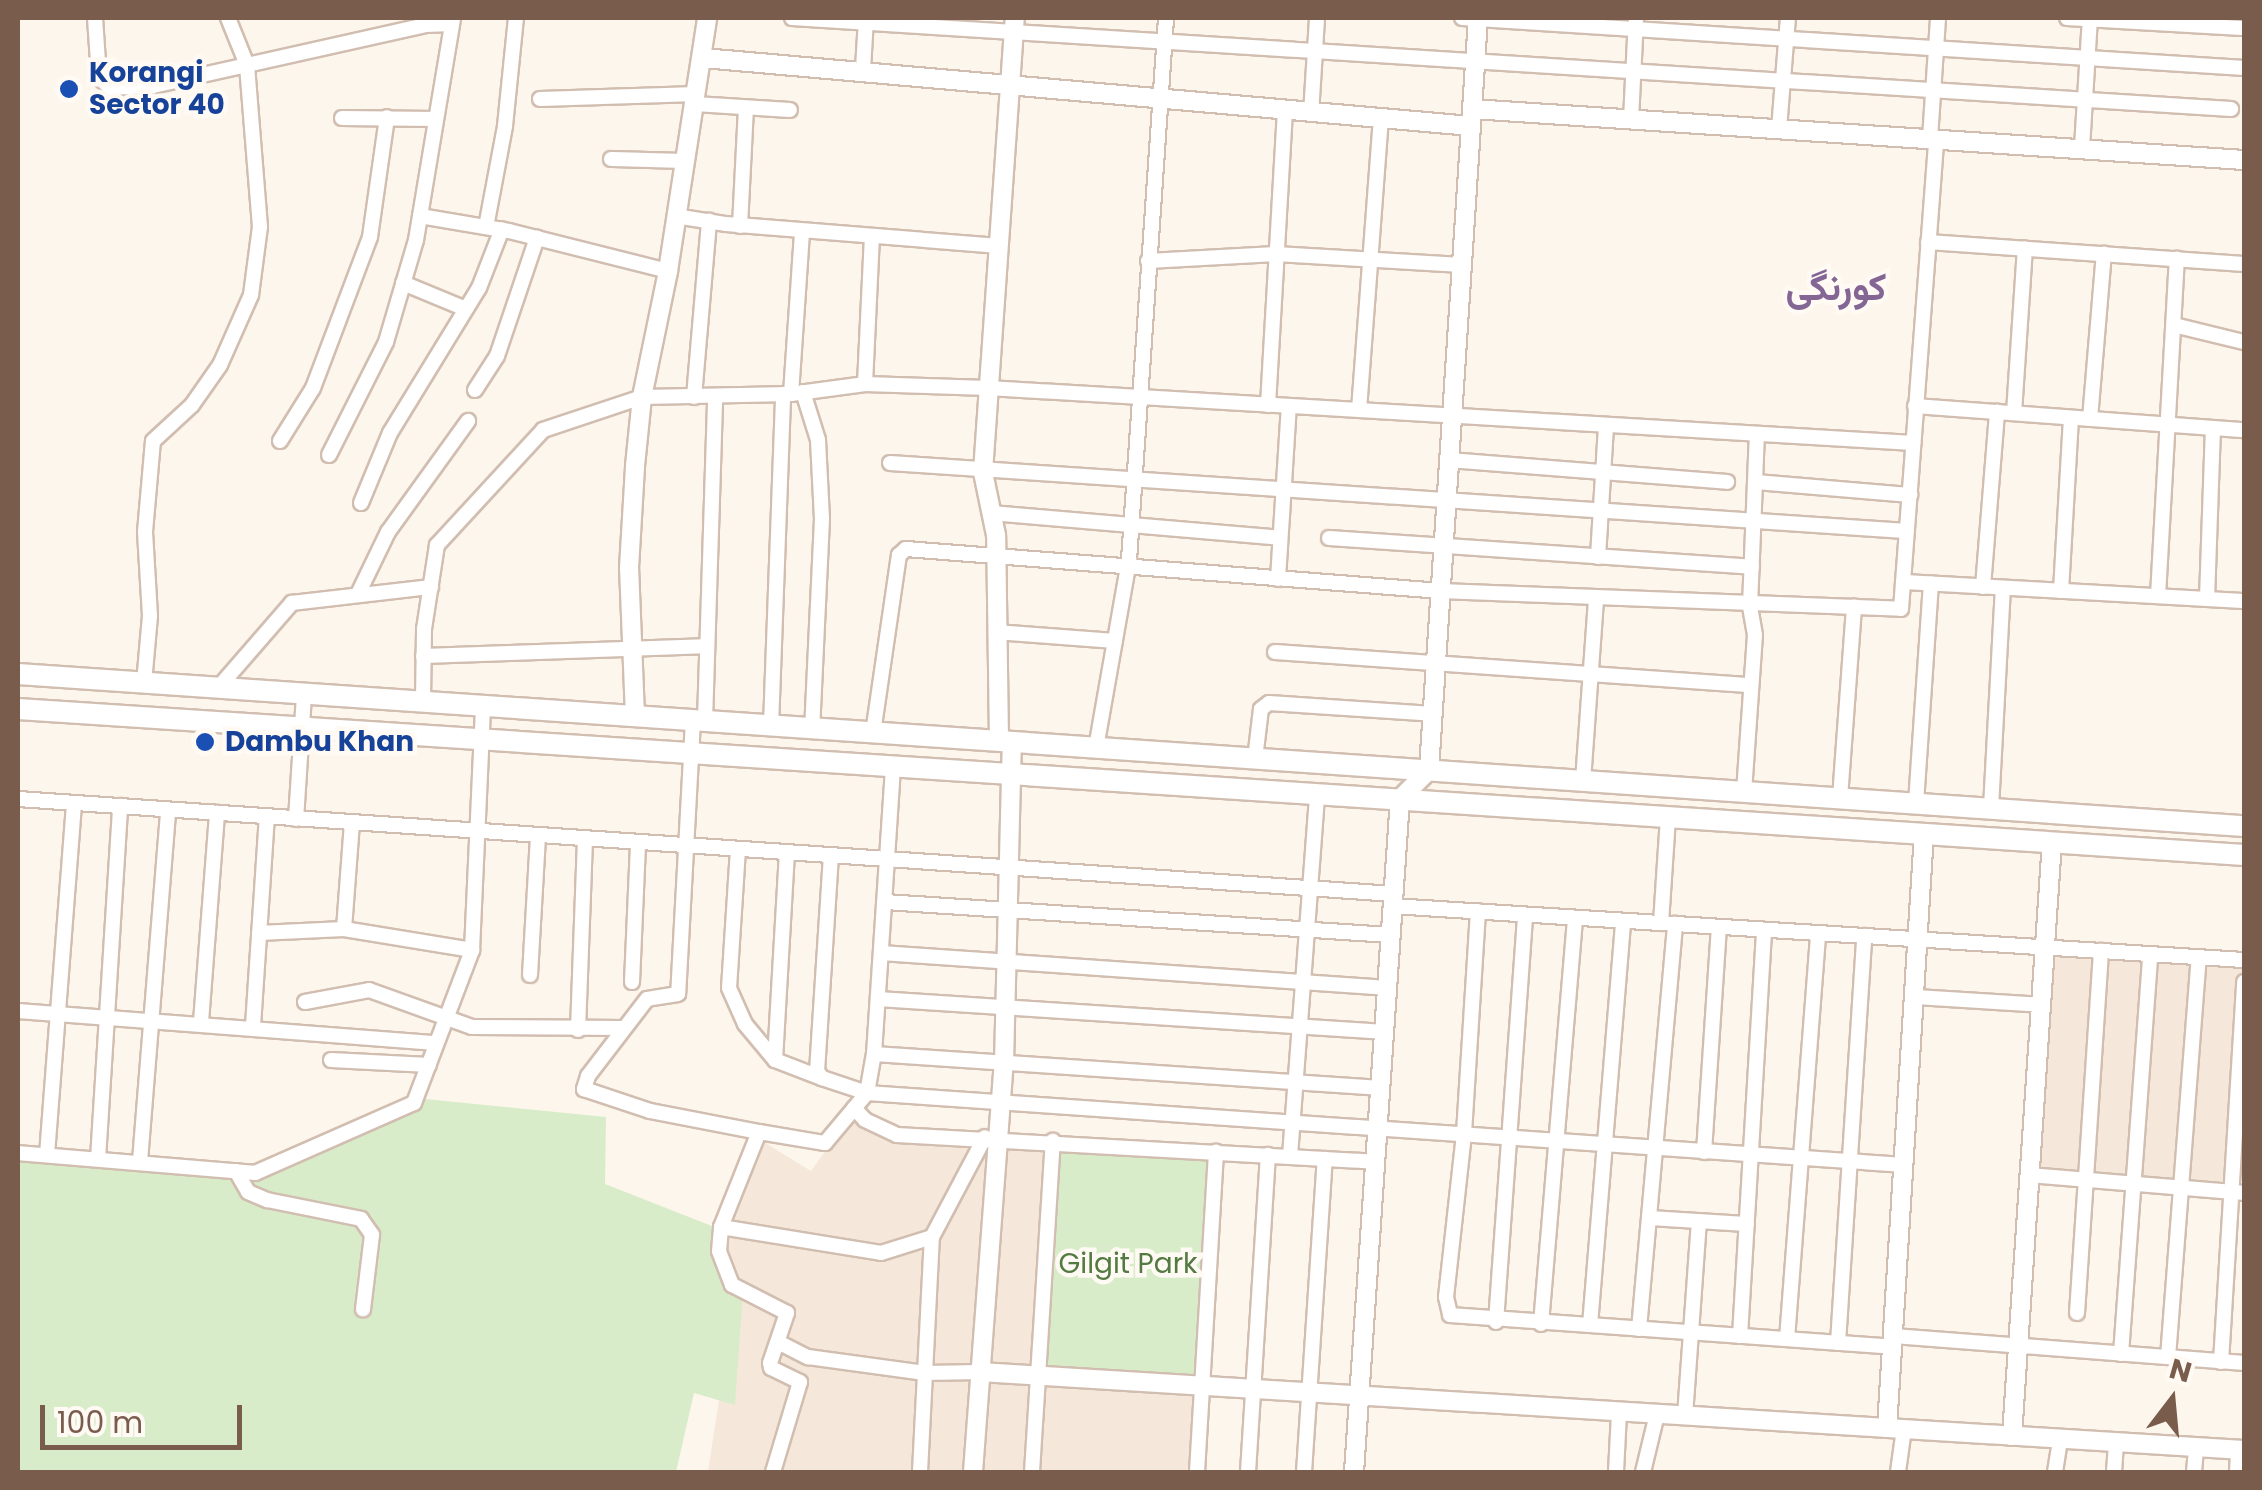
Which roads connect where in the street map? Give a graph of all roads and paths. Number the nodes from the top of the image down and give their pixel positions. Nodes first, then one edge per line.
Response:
1 (95, 18) edge
2 (228, 18) edge
3 (516, 18) edge
4 (707, 18) edge
5 (792, 18) edge
6 (1166, 18) edge
7 (1317, 18) edge
8 (1462, 18) edge
9 (1478, 18) edge
10 (1788, 18) edge
11 (1938, 18) edge
12 (2067, 18) edge
13 (2090, 18) edge
14 (865, 20) edge
15 (452, 21) edge
16 (1636, 23) edge
17 (1015, 25) edge
18 (2242, 28) edge
19 (1786, 38) junction
20 (1164, 44) junction
21 (1936, 48) junction
22 (1315, 52) junction
23 (702, 58) junction
24 (2088, 58) junction
25 (1476, 62) junction
26 (247, 65) junction
27 (2244, 68) edge
28 (862, 70) junction
29 (1633, 72) junction
30 (1012, 82) junction
31 (1783, 82) junction
32 (1933, 90) junction
33 (1158, 98) junction
34 (540, 99) dead end
35 (696, 99) junction
36 (2085, 101) junction
37 (746, 108) junction
38 (2232, 109) dead end
39 (790, 110) dead end
40 (1285, 111) junction
41 (1311, 114) junction
42 (387, 117) junction
43 (1472, 117) junction
44 (342, 118) dead end
45 (436, 119) junction
46 (1382, 119) junction
47 (1631, 120) junction
48 (1780, 129) junction
49 (1933, 139) junction
50 (2082, 148) junction
51 (611, 159) dead end
52 (2244, 160) edge
53 (686, 162) junction
54 (420, 216) junction
55 (675, 216) junction
56 (710, 222) junction
57 (740, 226) junction
58 (494, 228) junction
59 (802, 230) junction
60 (872, 236) junction
61 (538, 238) junction
62 (1928, 242) junction
63 (999, 246) junction
64 (2025, 248) junction
65 (1276, 254) junction
66 (2104, 254) junction
67 (2177, 259) junction
68 (1370, 260) junction
69 (1148, 261) junction
70 (2244, 264) edge
71 (1462, 265) junction
72 (668, 271) junction
73 (403, 283) junction
74 (466, 309) junction
75 (2174, 325) junction
76 (2244, 342) edge
77 (865, 384) junction
78 (988, 388) junction
79 (475, 390) dead end
80 (793, 393) junction
81 (694, 397) junction
82 (1139, 397) junction
83 (642, 398) junction
84 (714, 398) junction
85 (1268, 405) junction
86 (1289, 406) junction
87 (1915, 406) junction
88 (1359, 410) junction
89 (1997, 412) junction
90 (2014, 413) junction
91 (1452, 416) junction
92 (2071, 418) junction
93 (2090, 419) junction
94 (468, 421) dead end
95 (2168, 424) junction
96 (1606, 425) junction
97 (2214, 428) junction
98 (2244, 430) edge
99 (1757, 434) junction
100 (280, 441) dead end
101 (1913, 444) junction
102 (329, 455) dead end
103 (1449, 460) junction
104 (890, 463) dead end
105 (983, 472) junction
106 (1602, 476) junction
107 (1134, 482) junction
108 (1726, 482) dead end
109 (1756, 482) junction
110 (1284, 491) junction
111 (1910, 495) junction
112 (1446, 501) junction
113 (360, 503) dead end
114 (1600, 511) junction
115 (991, 513) junction
116 (1754, 520) junction
117 (1131, 528) junction
118 (1907, 531) junction
119 (1280, 538) junction
120 (1329, 538) dead end
121 (1444, 546) junction
122 (1598, 557) junction
123 (996, 558) junction
124 (1752, 567) junction
125 (1128, 568) junction
126 (1278, 579) junction
127 (1904, 582) junction
128 (1931, 584) junction
129 (431, 587) junction
130 (1983, 587) junction
131 (2003, 588) junction
132 (1441, 591) junction
133 (2060, 591) junction
134 (358, 594) junction
135 (2158, 596) junction
136 (1596, 598) junction
137 (2207, 599) junction
138 (2244, 601) edge
139 (1750, 606) junction
140 (1854, 607) junction
141 (996, 632) junction
142 (1115, 641) junction
143 (634, 646) junction
144 (704, 646) junction
145 (1276, 652) dead end
146 (424, 656) junction
147 (1436, 664) junction
148 (18, 674) edge
149 (1590, 674) junction
150 (144, 683) junction
151 (1752, 685) junction
152 (218, 688) junction
153 (304, 694) junction
154 (424, 702) junction
155 (483, 706) junction
156 (18, 709) edge
157 (1433, 714) junction
158 (635, 716) junction
159 (699, 721) junction
160 (771, 726) junction
161 (302, 728) junction
162 (812, 728) junction
163 (873, 732) junction
164 (481, 739) junction
165 (1006, 742) junction
166 (1096, 748) junction
167 (691, 753) junction
168 (1255, 758) junction
169 (894, 766) junction
170 (1429, 770) junction
171 (1011, 774) junction
172 (1583, 781) junction
173 (1744, 792) junction
174 (1318, 794) junction
175 (1840, 798) junction
176 (18, 799) edge
177 (1400, 799) junction
178 (74, 803) junction
179 (1916, 803) junction
180 (120, 806) junction
181 (1991, 808) junction
182 (18, 810) edge
183 (168, 810) junction
184 (218, 813) junction
185 (267, 816) junction
186 (1668, 817) junction
187 (296, 818) junction
188 (352, 822) junction
189 (2244, 826) edge
190 (476, 831) junction
191 (1924, 834) junction
192 (538, 835) junction
193 (585, 838) junction
194 (638, 842) junction
195 (2052, 842) junction
196 (687, 846) junction
197 (738, 849) junction
198 (787, 852) junction
199 (2244, 854) edge
200 (831, 855) junction
201 (888, 859) junction
202 (1012, 868) junction
203 (1310, 888) junction
204 (1393, 900) junction
205 (885, 902) junction
206 (1010, 910) junction
207 (1478, 911) junction
208 (1525, 914) junction
209 (1575, 918) junction
210 (1623, 921) junction
211 (1668, 924) junction
212 (1719, 927) junction
213 (344, 929) junction
214 (1307, 930) junction
215 (1764, 930) junction
216 (260, 933) junction
217 (1818, 933) junction
218 (1390, 935) junction
219 (1864, 936) junction
220 (1918, 940) junction
221 (2045, 948) junction
222 (472, 950) junction
223 (2101, 951) junction
224 (881, 953) junction
225 (2150, 954) junction
226 (2199, 958) junction
227 (2244, 960) edge
228 (1009, 963) junction
229 (530, 975) dead end
230 (632, 982) dead end
231 (1303, 982) junction
232 (2244, 982) edge
233 (1388, 988) junction
234 (1914, 997) junction
235 (878, 998) junction
236 (304, 1002) dead end
237 (2042, 1005) junction
238 (1006, 1008) junction
239 (18, 1010) edge
240 (58, 1013) junction
241 (104, 1016) junction
242 (152, 1018) junction
243 (446, 1018) junction
244 (201, 1022) junction
245 (254, 1026) junction
246 (1300, 1027) junction
247 (623, 1028) junction
248 (578, 1030) junction
249 (1384, 1032) junction
250 (436, 1043) junction
251 (874, 1054) junction
252 (331, 1060) dead end
253 (774, 1060) junction
254 (1004, 1063) junction
255 (428, 1066) junction
256 (822, 1078) junction
257 (1296, 1080) junction
258 (1380, 1088) junction
259 (867, 1093) junction
260 (1001, 1101) junction
261 (854, 1108) junction
262 (2240, 1114) edge
263 (1293, 1120) junction
264 (1378, 1128) junction
265 (759, 1132) junction
266 (1464, 1134) junction
267 (1507, 1136) junction
268 (992, 1137) junction
269 (1556, 1141) junction
270 (1054, 1142) junction
271 (1608, 1145) junction
272 (1652, 1147) junction
273 (1216, 1152) junction
274 (1704, 1152) junction
275 (18, 1153) edge
276 (1752, 1154) junction
277 (47, 1155) junction
278 (1268, 1155) junction
279 (1290, 1156) junction
280 (1801, 1156) junction
281 (98, 1159) junction
282 (1325, 1159) junction
283 (1852, 1160) junction
284 (140, 1162) junction
285 (1375, 1162) junction
286 (1905, 1165) junction
287 (236, 1171) junction
288 (2030, 1175) junction
289 (2086, 1179) junction
290 (2134, 1184) junction
291 (2181, 1186) junction
292 (2237, 1192) edge
293 (1648, 1218) junction
294 (1699, 1222) junction
295 (1747, 1224) junction
296 (722, 1226) junction
297 (932, 1237) junction
298 (363, 1310) dead end
299 (2076, 1313) dead end
300 (1496, 1322) junction
301 (1541, 1324) junction
302 (1590, 1325) junction
303 (1639, 1329) junction
304 (1693, 1332) junction
305 (1740, 1336) junction
306 (1787, 1339) junction
307 (778, 1342) junction
308 (1894, 1342) junction
309 (1838, 1343) junction
310 (2019, 1346) junction
311 (2121, 1354) junction
312 (2168, 1358) junction
313 (2221, 1362) junction
314 (2244, 1363) edge
315 (980, 1372) junction
316 (925, 1373) junction
317 (1039, 1376) junction
318 (1203, 1386) junction
319 (1253, 1389) junction
320 (1310, 1392) junction
321 (1360, 1396) junction
322 (1619, 1412) junction
323 (1657, 1414) junction
324 (1685, 1416) junction
325 (1896, 1429) junction
326 (2012, 1436) junction
327 (2060, 1439) junction
328 (2116, 1442) junction
329 (2196, 1447) junction
330 (2241, 1450) edge
331 (773, 1472) edge
332 (920, 1472) edge
333 (973, 1472) edge
334 (1032, 1472) edge
335 (1197, 1472) edge
336 (1248, 1472) edge
337 (1304, 1472) edge
338 (1354, 1472) edge
339 (1616, 1472) edge
340 (1643, 1472) edge
341 (1898, 1472) edge
342 (2055, 1472) edge
343 (2114, 1472) edge
344 (2194, 1472) edge
345 (2236, 1472) edge

1 - 26 street
2 - 26 street
3 - 58 street
4 - 23 street
5 - 14 street
6 - 20 street
7 - 22 street
8 - 9 street
9 - 16 street
9 - 25 street
10 - 19 street
11 - 21 street
12 - 13 street
13 - 18 street
13 - 24 street
14 - 17 street
14 - 28 street
15 - 26 street
15 - 45 street
16 - 19 street
16 - 29 street
17 - 20 street
17 - 30 street
19 - 21 street
19 - 31 street
20 - 22 street
20 - 33 street
21 - 24 street
21 - 32 street
22 - 25 street
22 - 41 street
23 - 28 street
23 - 35 street
24 - 27 street
24 - 36 street
25 - 29 street
25 - 43 street
26 - 150 street
28 - 30 street
29 - 31 street
29 - 47 street
30 - 33 street
30 - 63 street
31 - 32 street
31 - 48 street
32 - 36 street
32 - 49 street
33 - 40 street
33 - 69 street
34 - 35 street
35 - 37 street
35 - 53 street
36 - 38 street
36 - 50 street
37 - 39 street
37 - 57 street
40 - 41 street
40 - 65 street
41 - 46 street
42 - 44 street
42 - 45 street
42 - 100 street
43 - 46 street
43 - 47 street
43 - 71 street
45 - 54 street
46 - 68 street
47 - 48 street
48 - 49 street
49 - 50 street
49 - 62 street
50 - 52 street
51 - 53 street
53 - 55 street
54 - 58 street
54 - 73 street
55 - 56 street
55 - 72 street
56 - 57 street
56 - 81 street
57 - 59 street
58 - 61 street
58 - 74 street
59 - 60 street
59 - 80 street
60 - 63 street
60 - 77 street
61 - 72 street
61 - 79 street
62 - 64 street
62 - 87 street
63 - 78 street
64 - 66 street
64 - 90 street
65 - 68 street
65 - 69 street
65 - 85 street
66 - 67 street
66 - 93 street
67 - 70 street
67 - 75 street
68 - 71 street
68 - 88 street
69 - 82 street
71 - 91 street
72 - 83 street
73 - 74 street
73 - 102 street
74 - 113 street
75 - 76 street
75 - 95 street
77 - 78 street
77 - 80 street
78 - 82 street
78 - 105 street
80 - 84 street
80 - 160 street
80 - 162 street
81 - 83 street
81 - 84 street
82 - 85 street
82 - 107 street
83 - 129 street
83 - 143 street
84 - 144 street
85 - 86 street
86 - 88 street
86 - 110 street
87 - 89 street
87 - 101 street
88 - 91 street
89 - 90 street
89 - 130 street
90 - 92 street
91 - 96 street
91 - 103 street
92 - 93 street
92 - 133 street
93 - 95 street
94 - 134 street
95 - 97 street
95 - 135 street
96 - 99 street
96 - 106 street
97 - 98 street
97 - 137 street
99 - 101 street
99 - 109 street
101 - 111 street
103 - 106 street
103 - 112 street
104 - 105 street
105 - 107 street
105 - 115 street
106 - 108 street
106 - 114 street
107 - 110 street
107 - 117 street
109 - 111 street
109 - 116 street
110 - 112 street
110 - 119 street
111 - 118 street
112 - 114 street
112 - 121 street
114 - 116 street
114 - 122 street
115 - 117 street
115 - 123 street
116 - 118 street
116 - 124 street
117 - 119 street
117 - 125 street
118 - 127 street
119 - 126 street
120 - 121 street
121 - 122 street
121 - 132 street
122 - 124 street
123 - 125 street
123 - 141 street
123 - 163 street
124 - 139 street
125 - 126 street
125 - 142 street
126 - 132 street
127 - 128 street
127 - 140 street
128 - 130 street
128 - 179 street
129 - 134 street
129 - 146 street
130 - 131 street
131 - 133 street
131 - 181 street
132 - 136 street
132 - 147 street
133 - 135 street
134 - 152 street
135 - 137 street
136 - 139 street
136 - 149 street
137 - 138 street
139 - 140 street
139 - 151 street
140 - 175 street
141 - 142 street
141 - 165 street
142 - 166 street
143 - 144 street
143 - 146 street
143 - 158 street
144 - 159 street
145 - 147 street
146 - 154 street
147 - 149 street
147 - 157 street
148 - 150 main road
149 - 151 street
149 - 172 street
150 - 152 main road
151 - 173 street
152 - 153 main road
153 - 154 main road
153 - 161 street
154 - 155 main road
155 - 158 main road
155 - 164 street
156 - 161 main road
157 - 168 street
157 - 170 street
158 - 159 main road
159 - 160 main road
159 - 167 street
160 - 162 main road
161 - 164 main road
161 - 187 street
162 - 163 main road
163 - 165 main road
164 - 167 main road
164 - 190 street
165 - 166 main road
165 - 171 street
166 - 168 main road
167 - 169 main road
167 - 196 street
168 - 170 main road
169 - 171 main road
169 - 201 street
170 - 172 main road
170 - 177 street
171 - 174 main road
171 - 202 street
172 - 173 main road
173 - 175 main road
174 - 177 main road
174 - 203 street
175 - 179 main road
176 - 178 street
176 - 182 street
177 - 186 main road
177 - 204 street
178 - 180 street
178 - 240 street
179 - 181 main road
180 - 183 street
180 - 241 street
181 - 189 main road
183 - 184 street
183 - 242 street
184 - 185 street
184 - 244 street
185 - 187 street
185 - 216 street
186 - 191 main road
186 - 211 street
187 - 188 street
188 - 190 street
188 - 213 street
190 - 192 street
190 - 222 street
191 - 195 main road
191 - 220 street
192 - 193 street
192 - 229 street
193 - 194 street
193 - 248 street
194 - 196 street
194 - 230 street
195 - 199 main road
195 - 221 street
196 - 197 street
196 - 247 street
197 - 198 street
197 - 253 street
198 - 200 street
198 - 253 street
200 - 201 street
200 - 256 street
201 - 202 street
201 - 205 street
202 - 203 street
202 - 206 street
203 - 204 street
203 - 214 street
204 - 207 street
204 - 218 street
205 - 206 street
205 - 224 street
206 - 214 street
206 - 228 street
207 - 208 street
207 - 266 street
208 - 209 street
208 - 267 street
209 - 210 street
209 - 269 street
210 - 211 street
210 - 271 street
211 - 212 street
211 - 272 street
212 - 215 street
212 - 274 street
213 - 216 street
213 - 222 street
214 - 218 street
214 - 231 street
215 - 217 street
215 - 276 street
216 - 245 street
217 - 219 street
217 - 280 street
218 - 233 street
219 - 220 street
219 - 283 street
220 - 221 street
220 - 234 street
221 - 223 street
221 - 237 street
222 - 243 street
223 - 225 street
223 - 289 street
224 - 228 street
224 - 235 street
225 - 226 street
225 - 290 street
226 - 227 street
226 - 291 street
228 - 231 street
228 - 238 street
231 - 233 street
231 - 246 street
232 - 262 street
233 - 249 street
234 - 237 street
234 - 286 street
235 - 238 street
235 - 251 street
236 - 243 street
237 - 288 street
238 - 246 street
238 - 254 street
239 - 240 street
240 - 241 street
240 - 277 street
241 - 242 street
241 - 281 street
242 - 244 street
242 - 284 street
243 - 248 street
243 - 250 street
244 - 245 street
245 - 250 street
246 - 249 street
246 - 257 street
247 - 248 street
247 - 265 street
249 - 258 street
250 - 255 street
251 - 254 street
251 - 259 street
252 - 255 street
253 - 256 street
254 - 257 street
254 - 260 street
255 - 287 street
256 - 259 street
257 - 258 street
257 - 263 street
258 - 264 street
259 - 260 street
259 - 261 street
260 - 263 street
260 - 268 street
261 - 265 street
261 - 268 street
262 - 292 street
263 - 264 street
263 - 279 street
264 - 266 street
264 - 285 street
265 - 296 street
266 - 267 street
266 - 300 street
267 - 269 street
267 - 300 street
268 - 270 street
268 - 297 street
268 - 315 street
269 - 271 street
269 - 301 street
270 - 273 street
270 - 317 street
271 - 272 street
271 - 302 street
272 - 274 street
272 - 293 street
273 - 278 street
273 - 318 street
274 - 276 street
275 - 277 street
276 - 280 street
276 - 295 street
277 - 281 street
278 - 279 street
278 - 319 street
279 - 282 street
280 - 283 street
280 - 306 street
281 - 284 street
282 - 285 street
282 - 320 street
283 - 286 street
283 - 309 street
284 - 287 street
285 - 321 street
286 - 308 street
287 - 298 street
288 - 289 street
288 - 310 street
289 - 290 street
289 - 299 street
290 - 291 street
290 - 311 street
291 - 292 street
291 - 312 street
292 - 313 street
293 - 294 street
293 - 303 street
294 - 295 street
294 - 304 street
295 - 305 street
296 - 297 street
296 - 307 street
297 - 316 street
300 - 301 street
301 - 302 street
302 - 303 street
303 - 304 street
304 - 305 street
304 - 324 street
305 - 306 street
306 - 309 street
307 - 316 street
307 - 331 street
308 - 309 street
308 - 310 street
308 - 325 street
310 - 311 street
310 - 326 street
311 - 312 street
312 - 313 street
313 - 314 street
315 - 316 street
315 - 317 street
315 - 333 street
316 - 332 street
317 - 318 street
317 - 334 street
318 - 319 street
318 - 335 street
319 - 320 street
319 - 336 street
320 - 321 street
320 - 337 street
321 - 322 street
321 - 338 street
322 - 323 street
322 - 339 street
323 - 324 street
323 - 340 street
324 - 325 street
325 - 326 street
325 - 341 street
326 - 327 street
327 - 328 street
327 - 342 street
328 - 329 street
328 - 343 street
329 - 330 street
329 - 344 street
330 - 345 street

